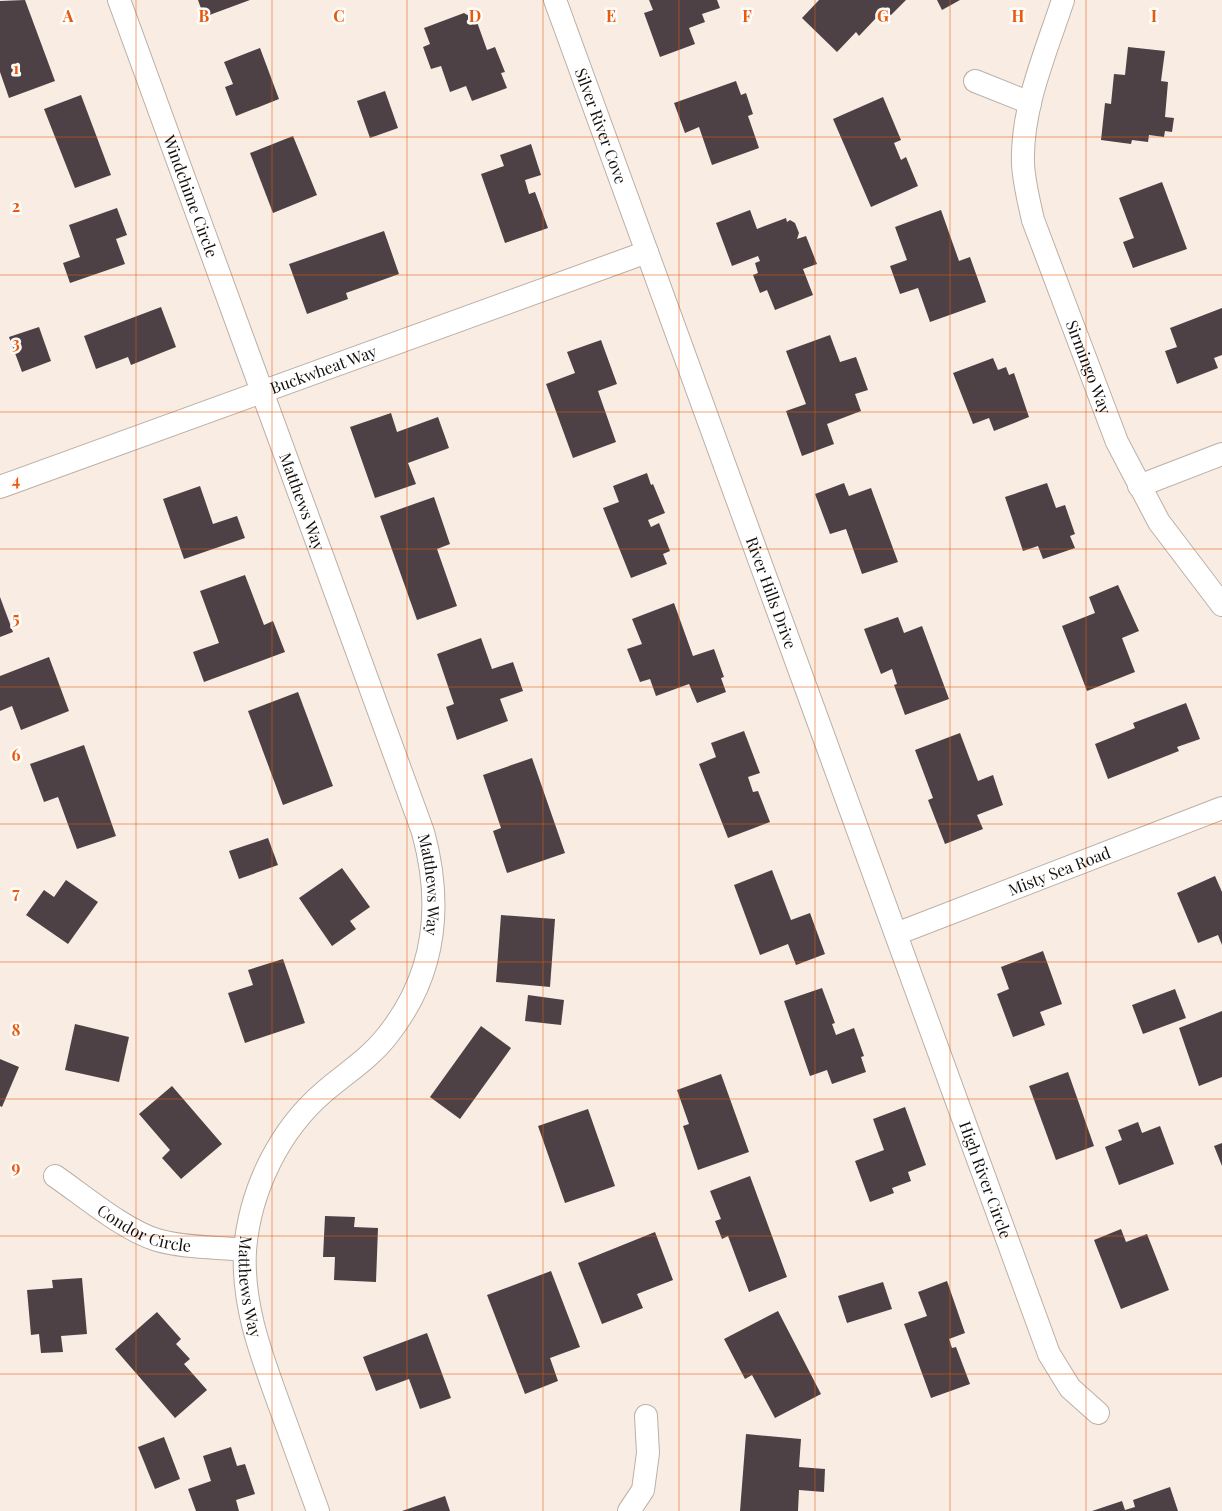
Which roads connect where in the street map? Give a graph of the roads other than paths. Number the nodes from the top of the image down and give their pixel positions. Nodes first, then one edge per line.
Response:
1 (119, 0) edge
2 (555, 0) edge
3 (1063, 0) edge
4 (975, 81) dead end
5 (1030, 103) junction
6 (647, 252) junction
7 (261, 392) junction
8 (1222, 454) edge
9 (1139, 486) junction
10 (0, 487) edge
11 (1222, 605) edge
12 (1222, 808) edge
13 (896, 934) junction
14 (55, 1176) dead end
15 (246, 1250) junction
16 (1098, 1413) dead end
17 (646, 1416) dead end
18 (318, 1511) edge
19 (629, 1511) edge

1 - 7 street, Windchime Circle
2 - 6 street, Silver River Cove
3 - 5 street, Sirmingo Way
4 - 5 street
5 - 9 street, Sirmingo Way
6 - 7 street, Buckwheat Way
6 - 13 street, River Hills Drive
7 - 10 street, Buckwheat Way
7 - 15 street, Matthews Way
8 - 9 street
9 - 11 street, Sirmingo Way
12 - 13 street, Misty Sea Road
13 - 16 street, High River Circle
14 - 15 street, Condor Circle
15 - 18 street, Matthews Way
17 - 19 street

